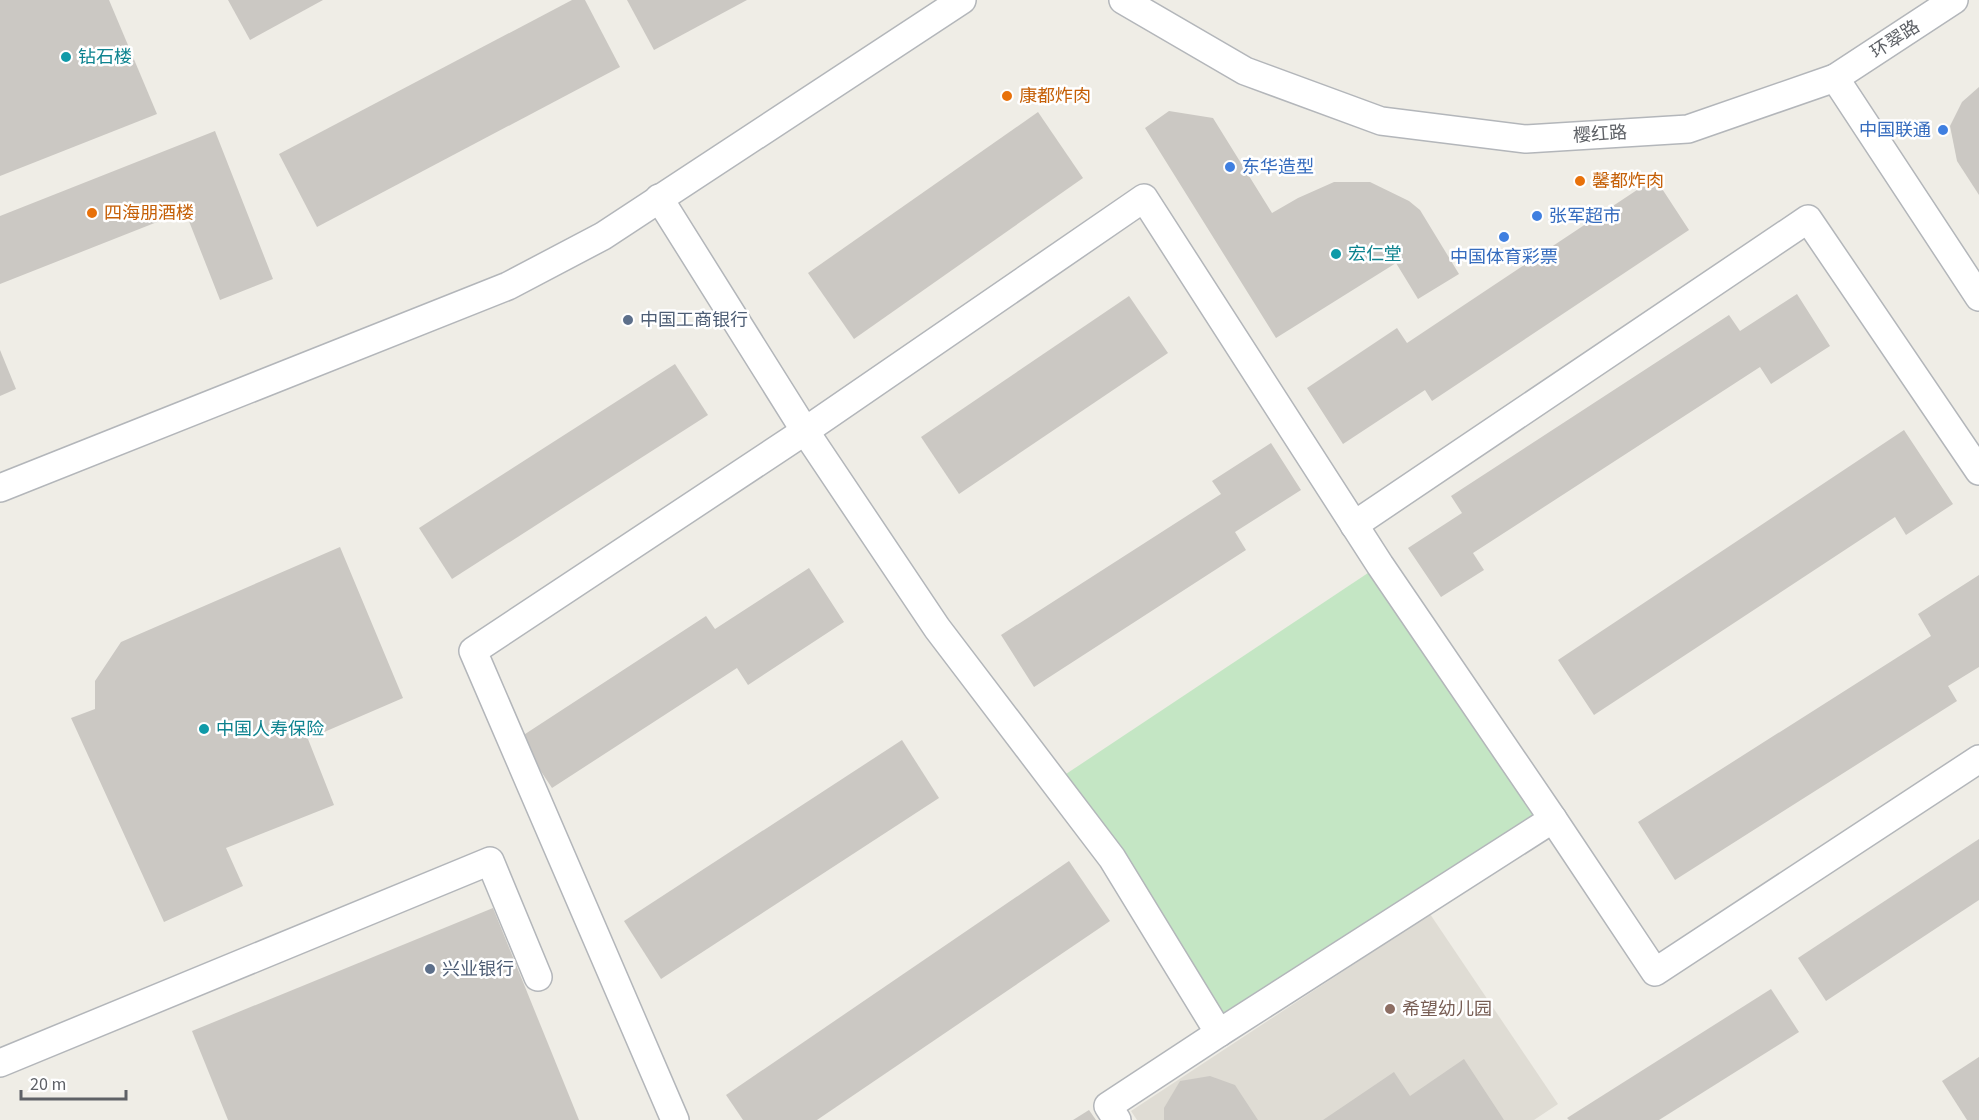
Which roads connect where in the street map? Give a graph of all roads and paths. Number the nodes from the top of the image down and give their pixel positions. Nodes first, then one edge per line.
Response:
1 (962, 0) edge
2 (1123, 0) edge
3 (1954, 0) edge
4 (1835, 78) junction
5 (659, 198) junction
6 (1979, 297) edge
7 (805, 431) junction
8 (1979, 471) edge
9 (0, 488) edge
10 (1354, 525) junction
11 (1979, 759) edge
12 (1553, 819) junction
13 (538, 977) dead end
14 (1220, 1033) junction
15 (0, 1063) edge
16 (675, 1120) edge
17 (1118, 1120) edge

1 - 5 street
2 - 4 street, 樱红路
3 - 4 street, 环翠路
4 - 6 street
5 - 7 street
5 - 9 street
7 - 10 street
7 - 14 street
7 - 16 street
8 - 10 street
10 - 12 street
11 - 12 street
12 - 14 street
13 - 15 street
14 - 17 street

